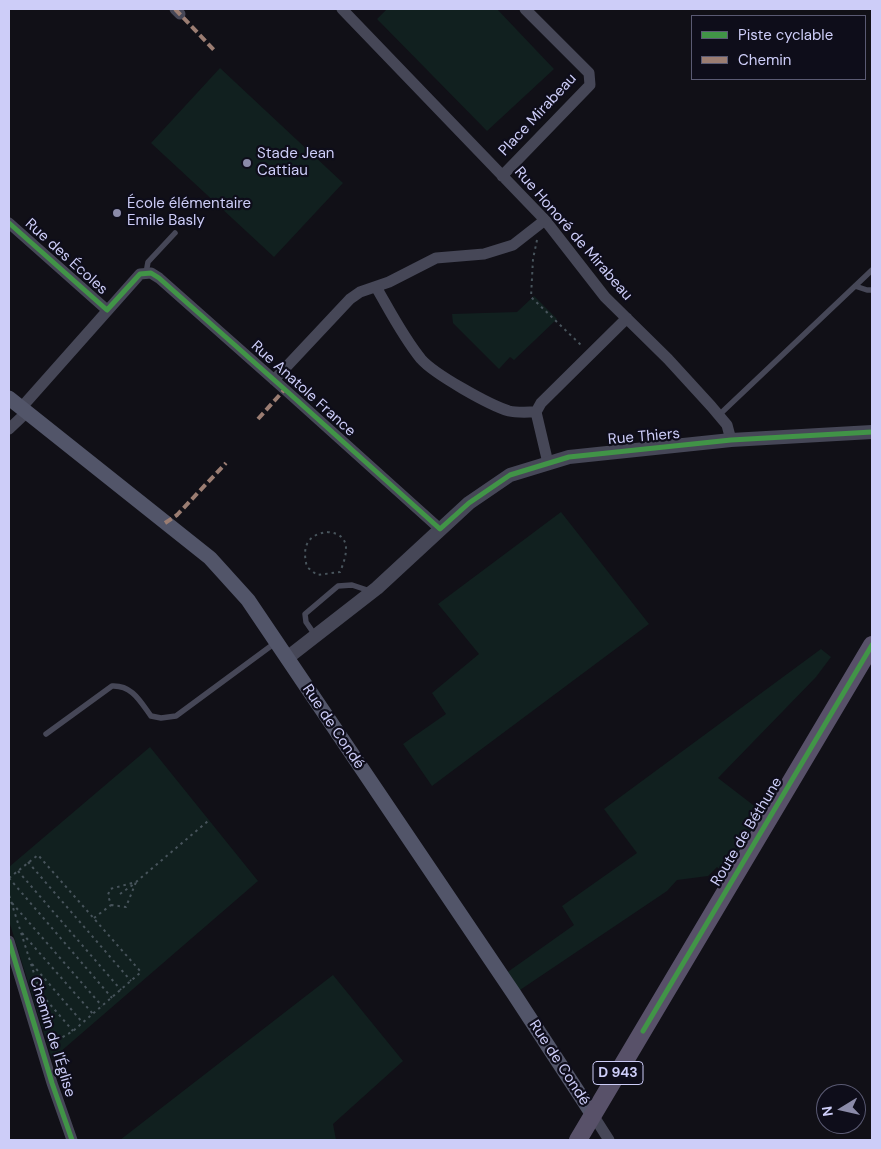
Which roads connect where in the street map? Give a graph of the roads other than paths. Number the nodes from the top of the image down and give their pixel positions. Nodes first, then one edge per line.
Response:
1 (342, 9) edge
2 (525, 9) edge
3 (502, 176) junction
4 (545, 220) junction
5 (9, 222) edge
6 (175, 233) dead end
7 (872, 270) edge
8 (146, 272) junction
9 (856, 286) junction
10 (376, 287) junction
11 (872, 290) edge
12 (108, 310) junction
13 (627, 318) junction
14 (274, 380) junction
15 (9, 398) edge
16 (24, 410) junction
17 (536, 412) junction
18 (719, 415) junction
19 (9, 429) edge
20 (872, 432) edge
21 (731, 440) junction
22 (548, 463) junction
23 (440, 529) junction
24 (372, 592) junction
25 (315, 636) junction
26 (276, 642) junction
27 (872, 645) edge
28 (287, 658) junction
29 (46, 734) dead end
30 (9, 942) edge
31 (593, 1115) junction
32 (72, 1140) edge
33 (578, 1140) edge
34 (609, 1140) edge

1 - 3 street, Rue Honoré de Mirabeau
2 - 3 street, Place Mirabeau
3 - 4 street, Rue Honoré de Mirabeau
4 - 10 street
4 - 13 street, Rue Honoré de Mirabeau
5 - 12 street, Rue des Écoles
6 - 8 lane
7 - 9 lane
8 - 12 street
8 - 14 street, Rue Anatole France
9 - 11 lane
9 - 18 lane
10 - 14 street
10 - 17 street
12 - 16 street
13 - 17 street
13 - 18 street, Rue Honoré de Mirabeau
14 - 23 street, Rue Anatole France
15 - 16 main road, Rue de Condé
16 - 19 street
16 - 26 main road, Rue de Condé
17 - 22 street
18 - 21 street, Rue Honoré de Mirabeau
20 - 21 street, Rue Thiers
21 - 22 street, Rue Thiers
22 - 23 street, Rue Thiers
23 - 24 street, Rue Thiers
24 - 25 street, Rue Thiers
24 - 25 lane
25 - 28 street, Rue Thiers
26 - 28 main road, Rue de Condé
26 - 29 lane
27 - 31 main road, Route de Béthune / D 943
28 - 31 main road, Rue de Condé
30 - 32 street, Chemin de l'Église
31 - 33 main road, Route de Béthune / D 943
31 - 34 street

